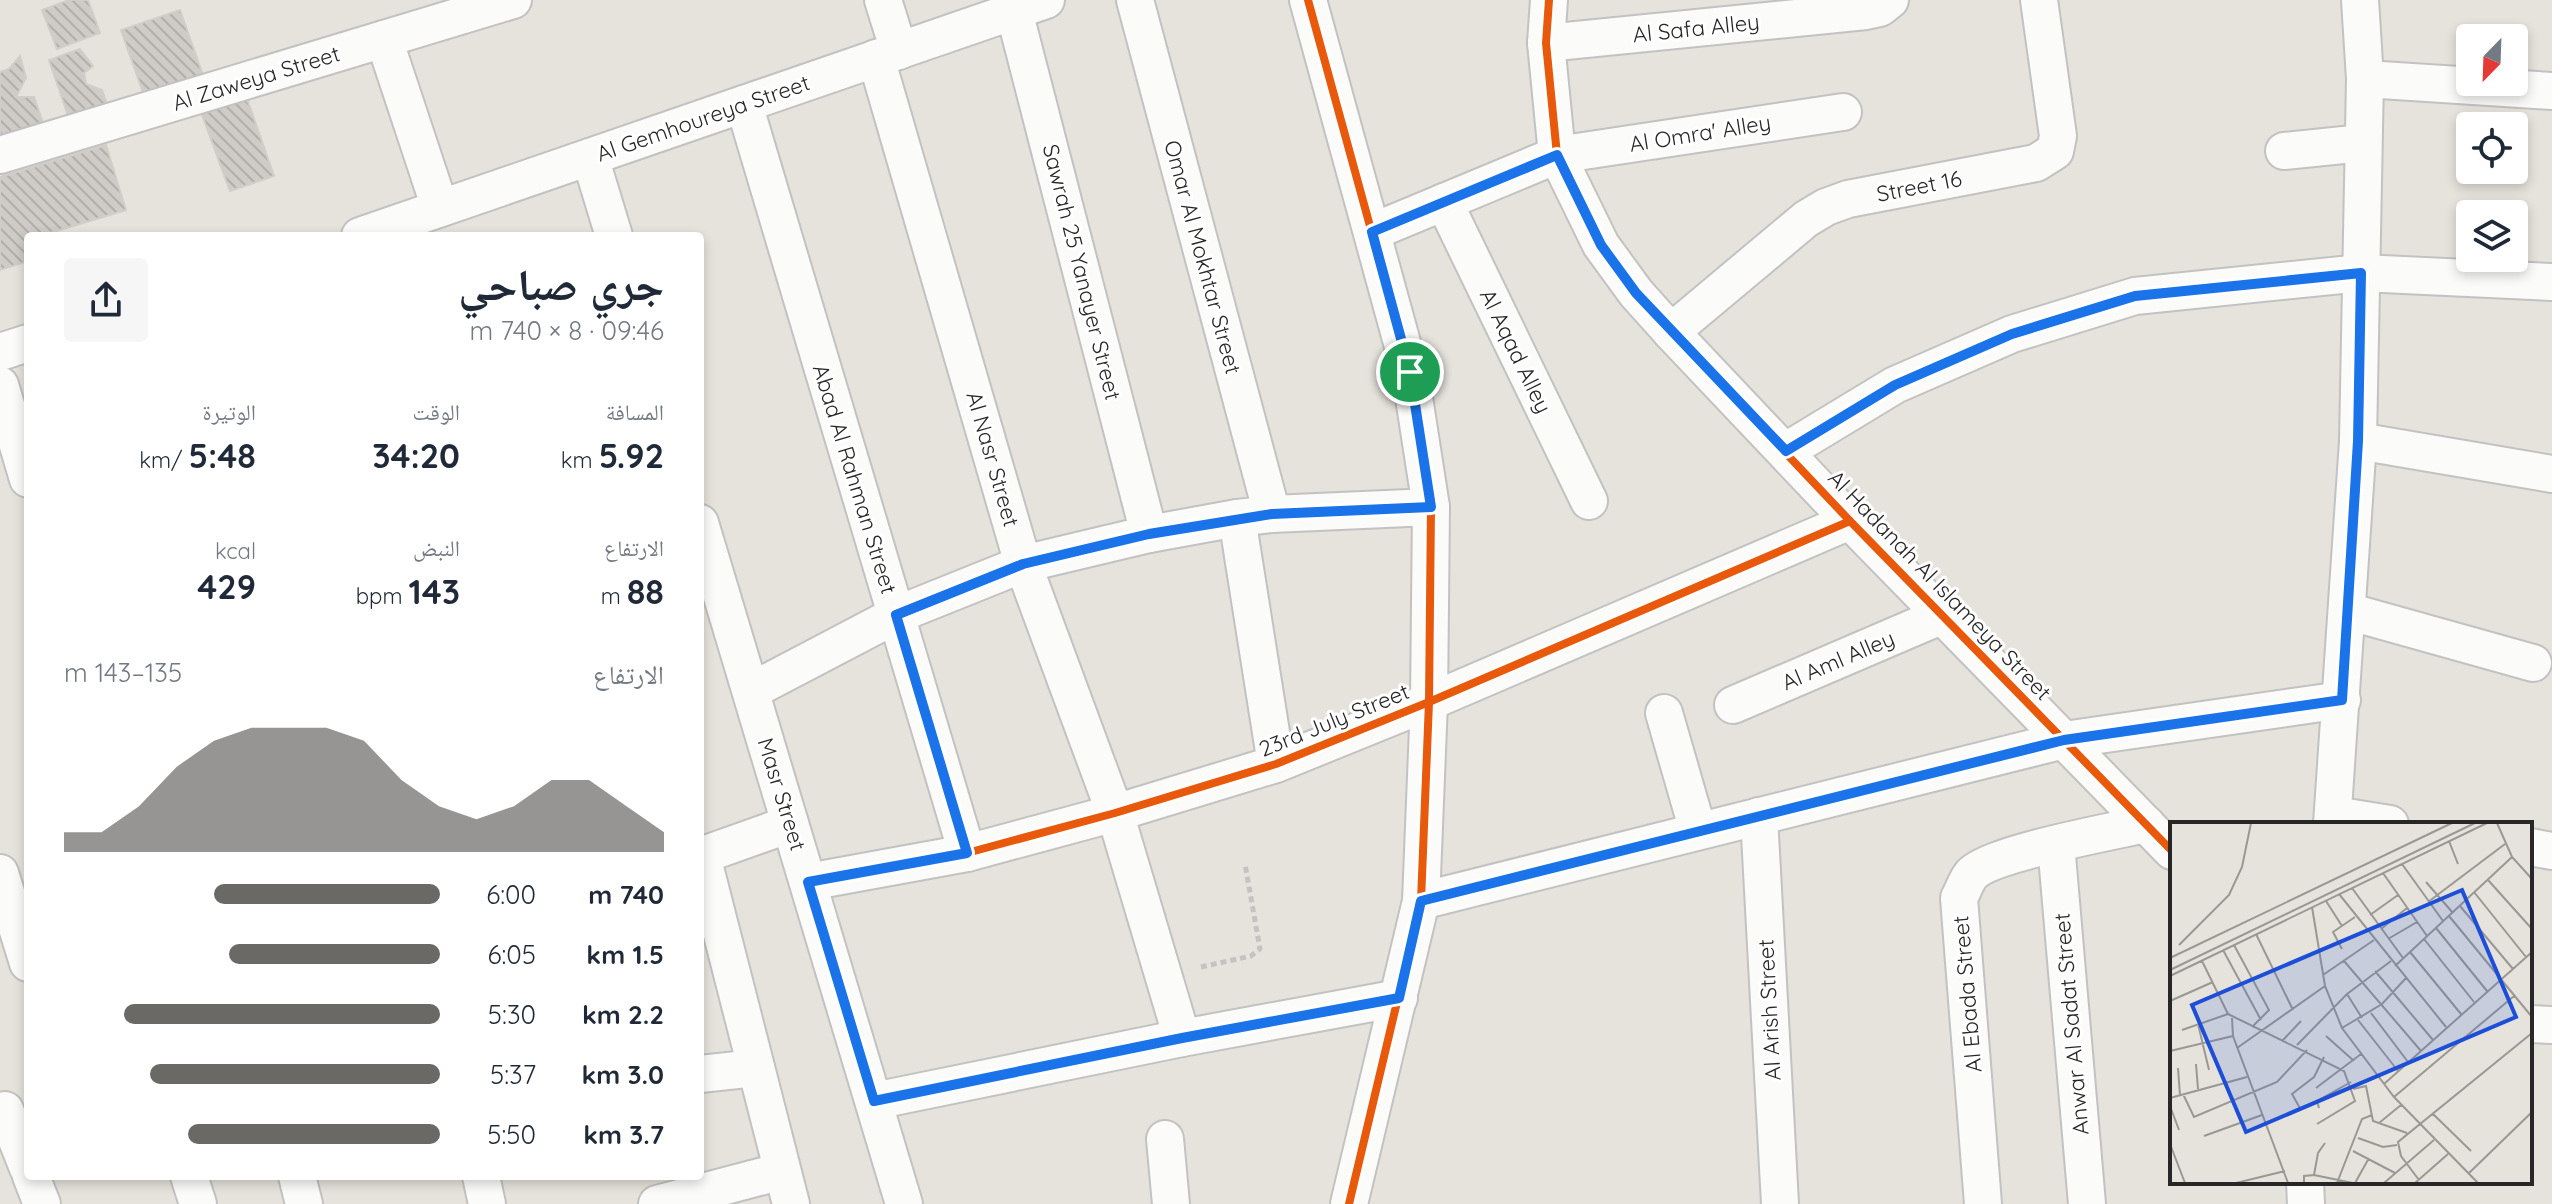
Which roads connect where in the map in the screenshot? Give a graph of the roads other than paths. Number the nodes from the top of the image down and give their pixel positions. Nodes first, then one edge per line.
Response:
1 (513, 0) edge
2 (883, 0) edge
3 (1135, 0) edge
4 (1308, 0) edge
5 (1549, 0) edge
6 (1890, 0) edge
7 (2039, 0) edge
8 (2360, 0) edge
9 (1030, 5) edge
10 (384, 39) junction
11 (1546, 43) junction
12 (888, 55) junction
13 (2365, 79) junction
14 (2552, 91) edge
15 (744, 104) junction
16 (1843, 112) dead end
17 (2363, 143) junction
18 (2284, 151) dead end
19 (0, 155) edge
20 (1557, 155) junction
21 (590, 157) junction
22 (1444, 202) junction
23 (435, 219) edge
24 (378, 232) edge
25 (613, 232) edge
26 (1372, 232) junction
27 (2361, 273) junction
28 (2552, 282) edge
29 (1671, 332) junction
30 (24, 344) edge
31 (0, 352) edge
32 (0, 385) edge
33 (2358, 441) junction
34 (1786, 451) junction
35 (24, 466) edge
36 (2552, 474) edge
37 (1589, 501) dead end
38 (1431, 507) junction
39 (1272, 514) junction
40 (1237, 518) junction
41 (1850, 521) junction
42 (1149, 534) junction
43 (704, 536) edge
44 (1023, 564) junction
45 (2347, 611) junction
46 (896, 615) junction
47 (1943, 615) junction
48 (2533, 663) dead end
49 (751, 691) junction
50 (2342, 700) junction
51 (1429, 702) junction
52 (1733, 705) dead end
53 (1664, 713) dead end
54 (2064, 740) junction
55 (1276, 764) junction
56 (1115, 813) junction
57 (1759, 816) junction
58 (2333, 820) edge
59 (2362, 822) edge
60 (790, 824) junction
61 (2146, 824) junction
62 (1698, 831) junction
63 (2056, 844) junction
64 (2532, 847) edge
65 (2170, 849) edge
66 (2552, 851) edge
67 (967, 853) junction
68 (704, 855) edge
69 (704, 868) edge
70 (0, 873) edge
71 (808, 882) junction
72 (1421, 901) junction
73 (24, 950) edge
74 (1399, 998) junction
75 (2532, 1024) edge
76 (2552, 1025) edge
77 (1182, 1038) junction
78 (756, 1068) junction
79 (704, 1074) edge
80 (874, 1101) junction
81 (11, 1107) edge
82 (1165, 1139) dead end
83 (24, 1154) edge
84 (33, 1180) edge
85 (190, 1180) edge
86 (298, 1180) edge
87 (482, 1180) edge
88 (2305, 1184) edge
89 (787, 1187) edge
90 (42, 1204) edge
91 (198, 1204) edge
92 (304, 1204) edge
93 (487, 1204) edge
94 (657, 1204) edge
95 (904, 1204) edge
96 (1171, 1204) edge
97 (1349, 1204) edge
98 (1780, 1204) edge
99 (1983, 1204) edge
100 (2087, 1204) edge
101 (2306, 1204) edge

1 - 10 street, Al Zaweya Street
2 - 12 street, Al Nasr Street
3 - 39 street, Omar Al Mokhtar Street
4 - 26 street
5 - 11 street, Al Hadanah Al Islameya Street
6 - 11 street, Al Safa Alley
7 - 29 street, Street 16
8 - 13 street
9 - 12 street, Al Gemhoureya Street
9 - 42 street, Sawrah 25 Yanayer Street
10 - 19 street, Al Zaweya Street
10 - 23 street
11 - 20 street, Al Hadanah Al Islameya Street
12 - 15 street, Al Gemhoureya Street
12 - 44 street, Al Nasr Street
13 - 14 street
13 - 17 street
15 - 21 street, Al Gemhoureya Street
15 - 46 street, Abad Al Rahman Street
16 - 20 street, Al Omra' Alley
17 - 18 street
17 - 27 street
20 - 22 street, Al Omra' Alley
20 - 29 street, Al Hadanah Al Islameya Street
21 - 23 street, Al Gemhoureya Street
21 - 25 street
22 - 26 street, Al Omra' Alley
22 - 37 street, Al Aqad Alley
23 - 24 street, Al Gemhoureya Street
26 - 38 street
27 - 28 street
27 - 33 street
27 - 34 street
29 - 34 street, Al Hadanah Al Islameya Street
30 - 31 street
32 - 35 street
33 - 36 street
33 - 45 street
34 - 41 street, Al Hadanah Al Islameya Street
38 - 39 street
38 - 51 street
39 - 40 street
40 - 42 street
40 - 55 street
41 - 47 street, Al Hadanah Al Islameya Street
41 - 51 street, 23rd July Street
42 - 44 street
43 - 49 street, Masr Street
44 - 46 street
44 - 56 street, Al Nasr Street
45 - 48 street
45 - 50 street
46 - 49 street
46 - 67 street, Abad Al Rahman Street
47 - 52 street, Al Aml Alley
47 - 54 street, Al Hadanah Al Islameya Street
49 - 60 street, Masr Street
50 - 54 street
50 - 58 street
51 - 55 street, 23rd July Street
51 - 72 street
53 - 62 street
54 - 57 street
54 - 61 street, Al Hadanah Al Islameya Street
55 - 56 street, 23rd July Street
56 - 67 street, 23rd July Street
56 - 77 street, Al Nasr Street
57 - 62 street
57 - 98 street, Al Arish Street
58 - 59 street
60 - 68 street
60 - 71 street, Masr Street
61 - 63 street, Al Ebada Street
61 - 65 street, Al Hadanah Al Islameya Street
62 - 72 street
63 - 99 street, Al Ebada Street
63 - 100 street, Anwar Al Sadat Street
64 - 66 street
67 - 71 street, 23rd July Street
69 - 78 street
70 - 73 street
71 - 80 street, Masr Street
72 - 74 street
74 - 77 street
74 - 97 street
75 - 76 street
77 - 80 street
78 - 79 street
78 - 89 street
80 - 95 street, Masr Street
81 - 83 street
82 - 96 street
84 - 90 street
85 - 91 street
86 - 92 street
87 - 93 street
88 - 101 street
89 - 94 street

